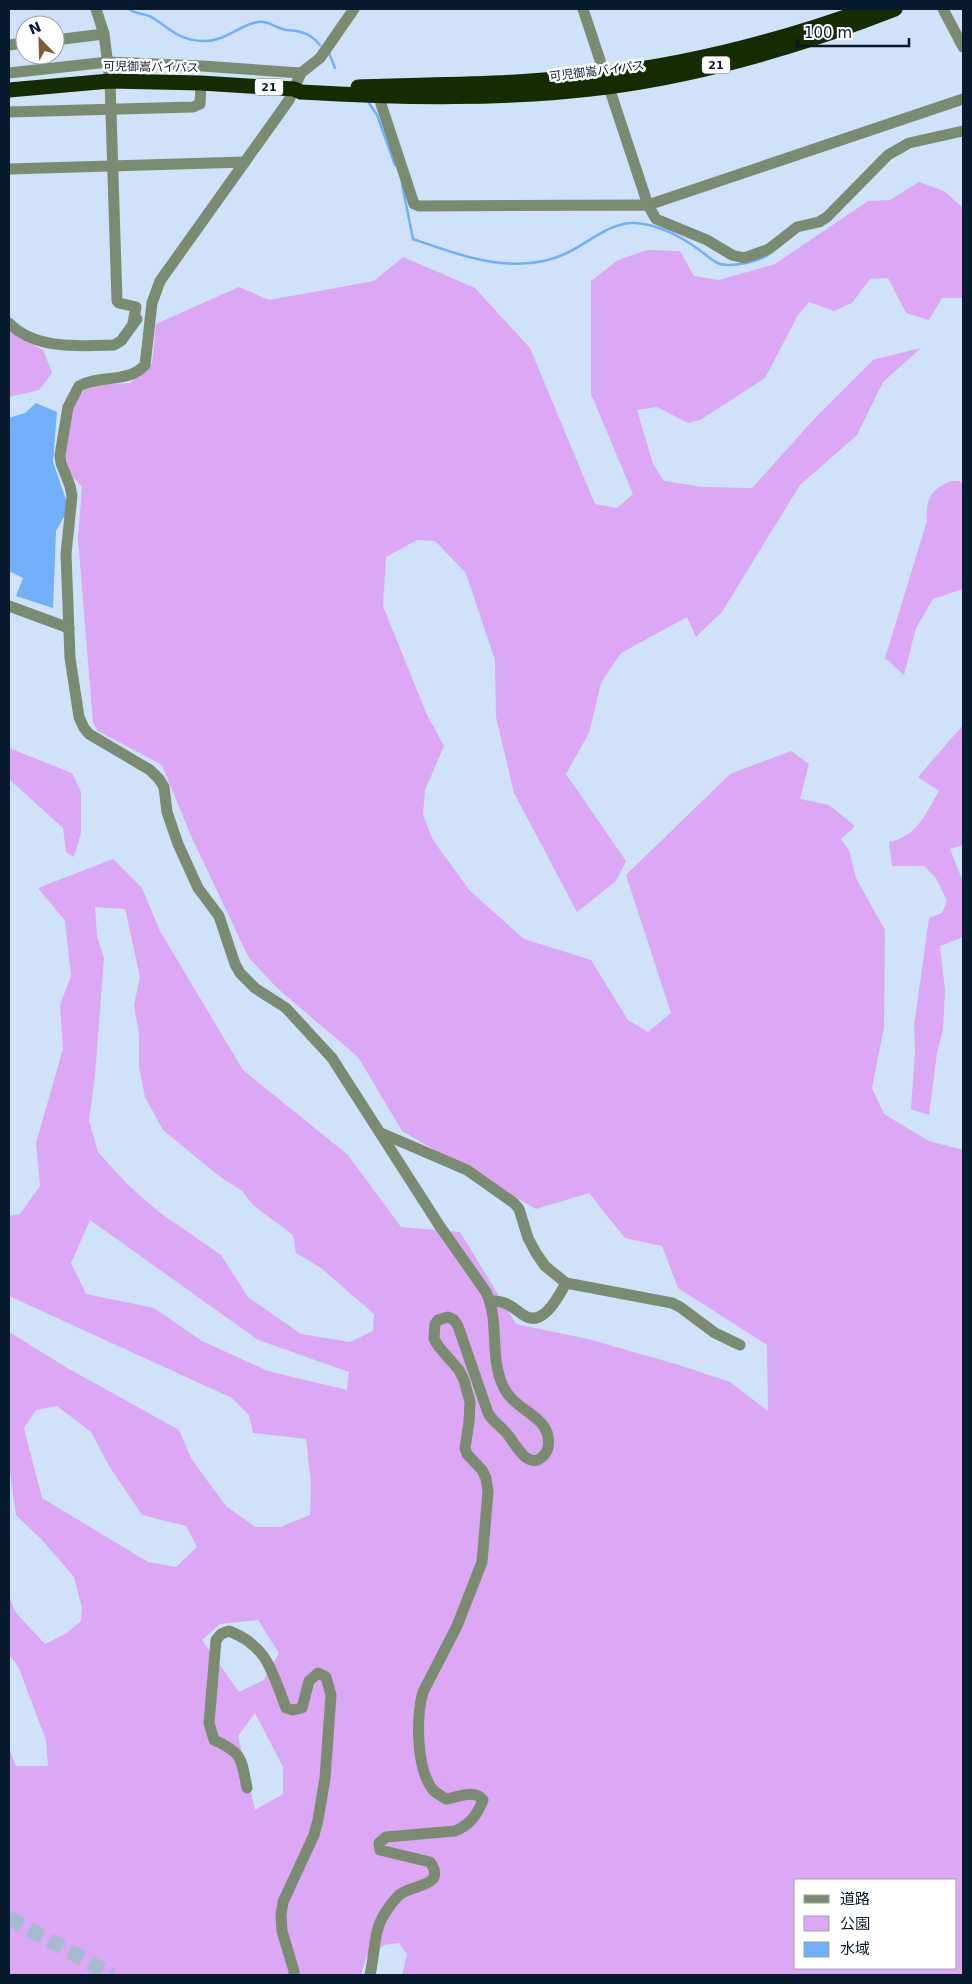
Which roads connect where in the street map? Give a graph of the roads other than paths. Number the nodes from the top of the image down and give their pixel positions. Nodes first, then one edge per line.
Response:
1 (96, 9) edge
2 (354, 9) edge
3 (582, 9) edge
4 (868, 9) edge
5 (895, 9) edge
6 (943, 9) edge
7 (104, 34) junction
8 (65, 39) edge
9 (963, 47) edge
10 (108, 62) junction
11 (9, 73) edge
12 (301, 73) junction
13 (110, 81) junction
14 (606, 81) junction
15 (201, 83) junction
16 (294, 89) junction
17 (9, 90) edge
18 (380, 96) junction
19 (963, 99) edge
20 (112, 109) junction
21 (9, 112) edge
22 (963, 131) edge
23 (244, 162) junction
24 (114, 165) junction
25 (9, 169) edge
26 (648, 204) junction
27 (152, 303) junction
28 (9, 323) edge
29 (133, 323) junction
30 (9, 606) edge
31 (69, 628) junction
32 (381, 1134) junction
33 (566, 1283) junction
34 (490, 1301) junction
35 (740, 1345) dead end
36 (247, 1788) dead end
37 (294, 1975) edge
38 (370, 1975) edge

1 - 7 street
2 - 12 street
3 - 14 street
4 - 14 highway, 可児御嵩バイパス / 21
5 - 14 highway, 可児御嵩バイパス / 21
6 - 9 street
7 - 8 street
7 - 10 street
10 - 11 street
10 - 12 street
10 - 13 street
12 - 16 street
13 - 15 highway, 可児御嵩バイパス / 21
13 - 17 highway, 可児御嵩バイパス / 21
13 - 20 street
14 - 16 highway, 可児御嵩バイパス / 21
14 - 18 highway, 可児御嵩バイパス / 21
14 - 26 street
15 - 16 highway, 可児御嵩バイパス / 21
15 - 20 street
16 - 18 highway, 可児御嵩バイパス / 21
16 - 23 street
18 - 26 street
19 - 26 street
20 - 21 street
20 - 24 street
22 - 26 street
23 - 24 street
23 - 27 street
24 - 25 street
24 - 29 street
27 - 29 street
27 - 31 street
28 - 29 street
30 - 31 street
31 - 32 street
32 - 33 street
32 - 34 street
33 - 34 street
33 - 35 street
34 - 38 street
36 - 37 street

